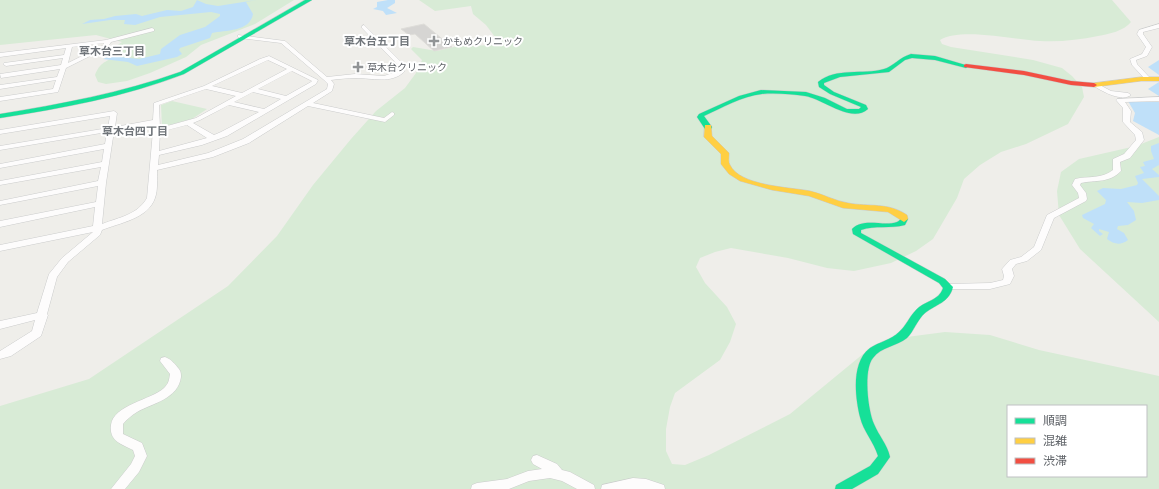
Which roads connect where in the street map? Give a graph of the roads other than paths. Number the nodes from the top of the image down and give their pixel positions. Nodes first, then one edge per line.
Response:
1 (302, 0) edge
2 (309, 0) edge
3 (1159, 26) edge
4 (364, 28) dead end
5 (152, 30) dead end
6 (242, 36) junction
7 (107, 41) junction
8 (70, 46) junction
9 (11, 54) junction
10 (0, 55) edge
11 (67, 56) junction
12 (6, 64) junction
13 (64, 67) junction
14 (292, 69) junction
15 (0, 77) edge
16 (60, 78) junction
17 (1148, 78) junction
18 (326, 79) junction
19 (1159, 79) edge
20 (1096, 85) junction
21 (0, 87) edge
22 (206, 87) junction
23 (252, 90) junction
24 (242, 95) junction
25 (287, 98) junction
26 (0, 99) edge
27 (1159, 99) edge
28 (229, 103) junction
29 (308, 104) junction
30 (265, 111) junction
31 (0, 113) edge
32 (392, 114) dead end
33 (0, 116) edge
34 (156, 122) junction
35 (189, 123) junction
36 (111, 129) junction
37 (157, 131) junction
38 (0, 132) edge
39 (213, 138) junction
40 (108, 146) junction
41 (0, 148) edge
42 (155, 154) junction
43 (106, 164) junction
44 (0, 166) edge
45 (154, 168) junction
46 (102, 183) junction
47 (0, 184) edge
48 (0, 203) edge
49 (100, 204) junction
50 (0, 224) edge
51 (98, 228) junction
52 (0, 248) edge
53 (948, 287) junction
54 (43, 315) junction
55 (0, 325) edge
56 (0, 355) edge
57 (165, 362) dead end
58 (537, 460) dead end
59 (558, 474) junction
60 (117, 489) edge
61 (477, 489) edge
62 (589, 489) edge
63 (607, 489) edge
64 (659, 489) edge
65 (842, 489) edge

1 - 6 street
2 - 6 street
3 - 17 street
4 - 18 street
5 - 7 street
6 - 18 street
6 - 31 street
6 - 33 street
7 - 8 street
7 - 13 street
8 - 9 street
8 - 11 street
9 - 10 street
9 - 12 street
11 - 12 street
11 - 13 street
12 - 15 street
13 - 15 street
13 - 16 street
14 - 22 street
14 - 23 street
14 - 25 street
16 - 21 street
16 - 26 street
17 - 19 street
17 - 20 street
18 - 29 street
20 - 27 street
20 - 53 street
22 - 24 street
22 - 34 street
23 - 24 street
23 - 25 street
24 - 28 street
25 - 30 street
27 - 53 street
28 - 30 street
28 - 35 street
29 - 32 street
29 - 45 street
30 - 39 street
34 - 36 street
34 - 37 street
35 - 37 street
35 - 39 street
36 - 38 street
36 - 40 street
36 - 41 street
37 - 42 street
39 - 42 street
40 - 43 street
40 - 44 street
42 - 45 street
43 - 46 street
43 - 47 street
45 - 51 street
46 - 48 street
46 - 49 street
49 - 50 street
49 - 51 street
51 - 52 street
51 - 54 street
53 - 65 street
54 - 55 street
54 - 56 street
57 - 60 street
58 - 59 street
59 - 61 street
59 - 62 street
63 - 64 street

